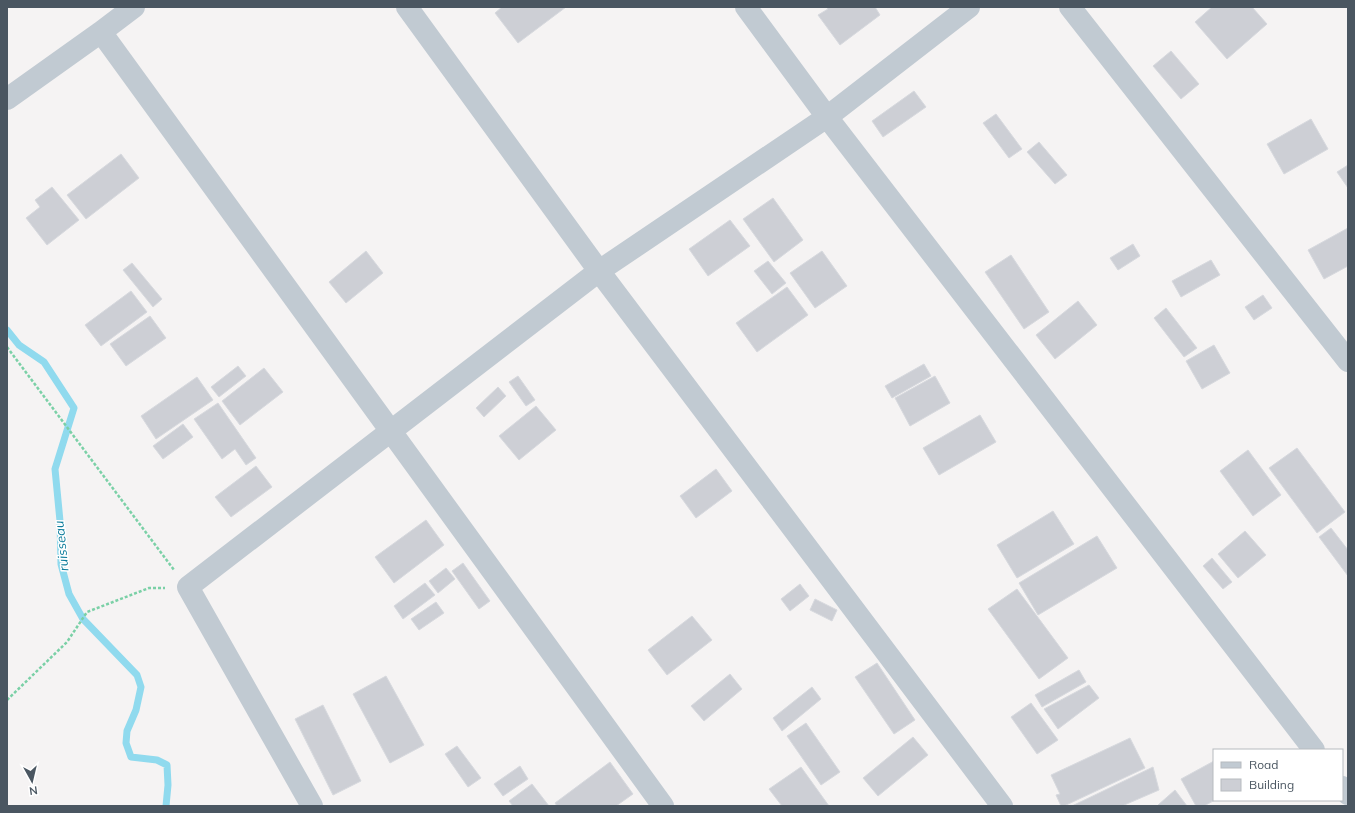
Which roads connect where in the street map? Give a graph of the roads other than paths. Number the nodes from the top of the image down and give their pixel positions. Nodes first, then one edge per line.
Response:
1 (134, 7) edge
2 (407, 7) edge
3 (746, 7) edge
4 (969, 7) edge
5 (1070, 7) edge
6 (100, 32) junction
7 (7, 99) edge
8 (827, 117) junction
9 (599, 271) junction
10 (1348, 361) edge
11 (391, 432) junction
12 (1313, 749) edge
13 (312, 806) edge
14 (663, 806) edge
15 (1002, 806) edge

1 - 6 street
2 - 9 street
3 - 8 street
4 - 8 street
5 - 10 street
6 - 7 street
6 - 11 street
8 - 9 street
8 - 12 street
9 - 11 street
9 - 15 street
11 - 13 street
11 - 14 street

